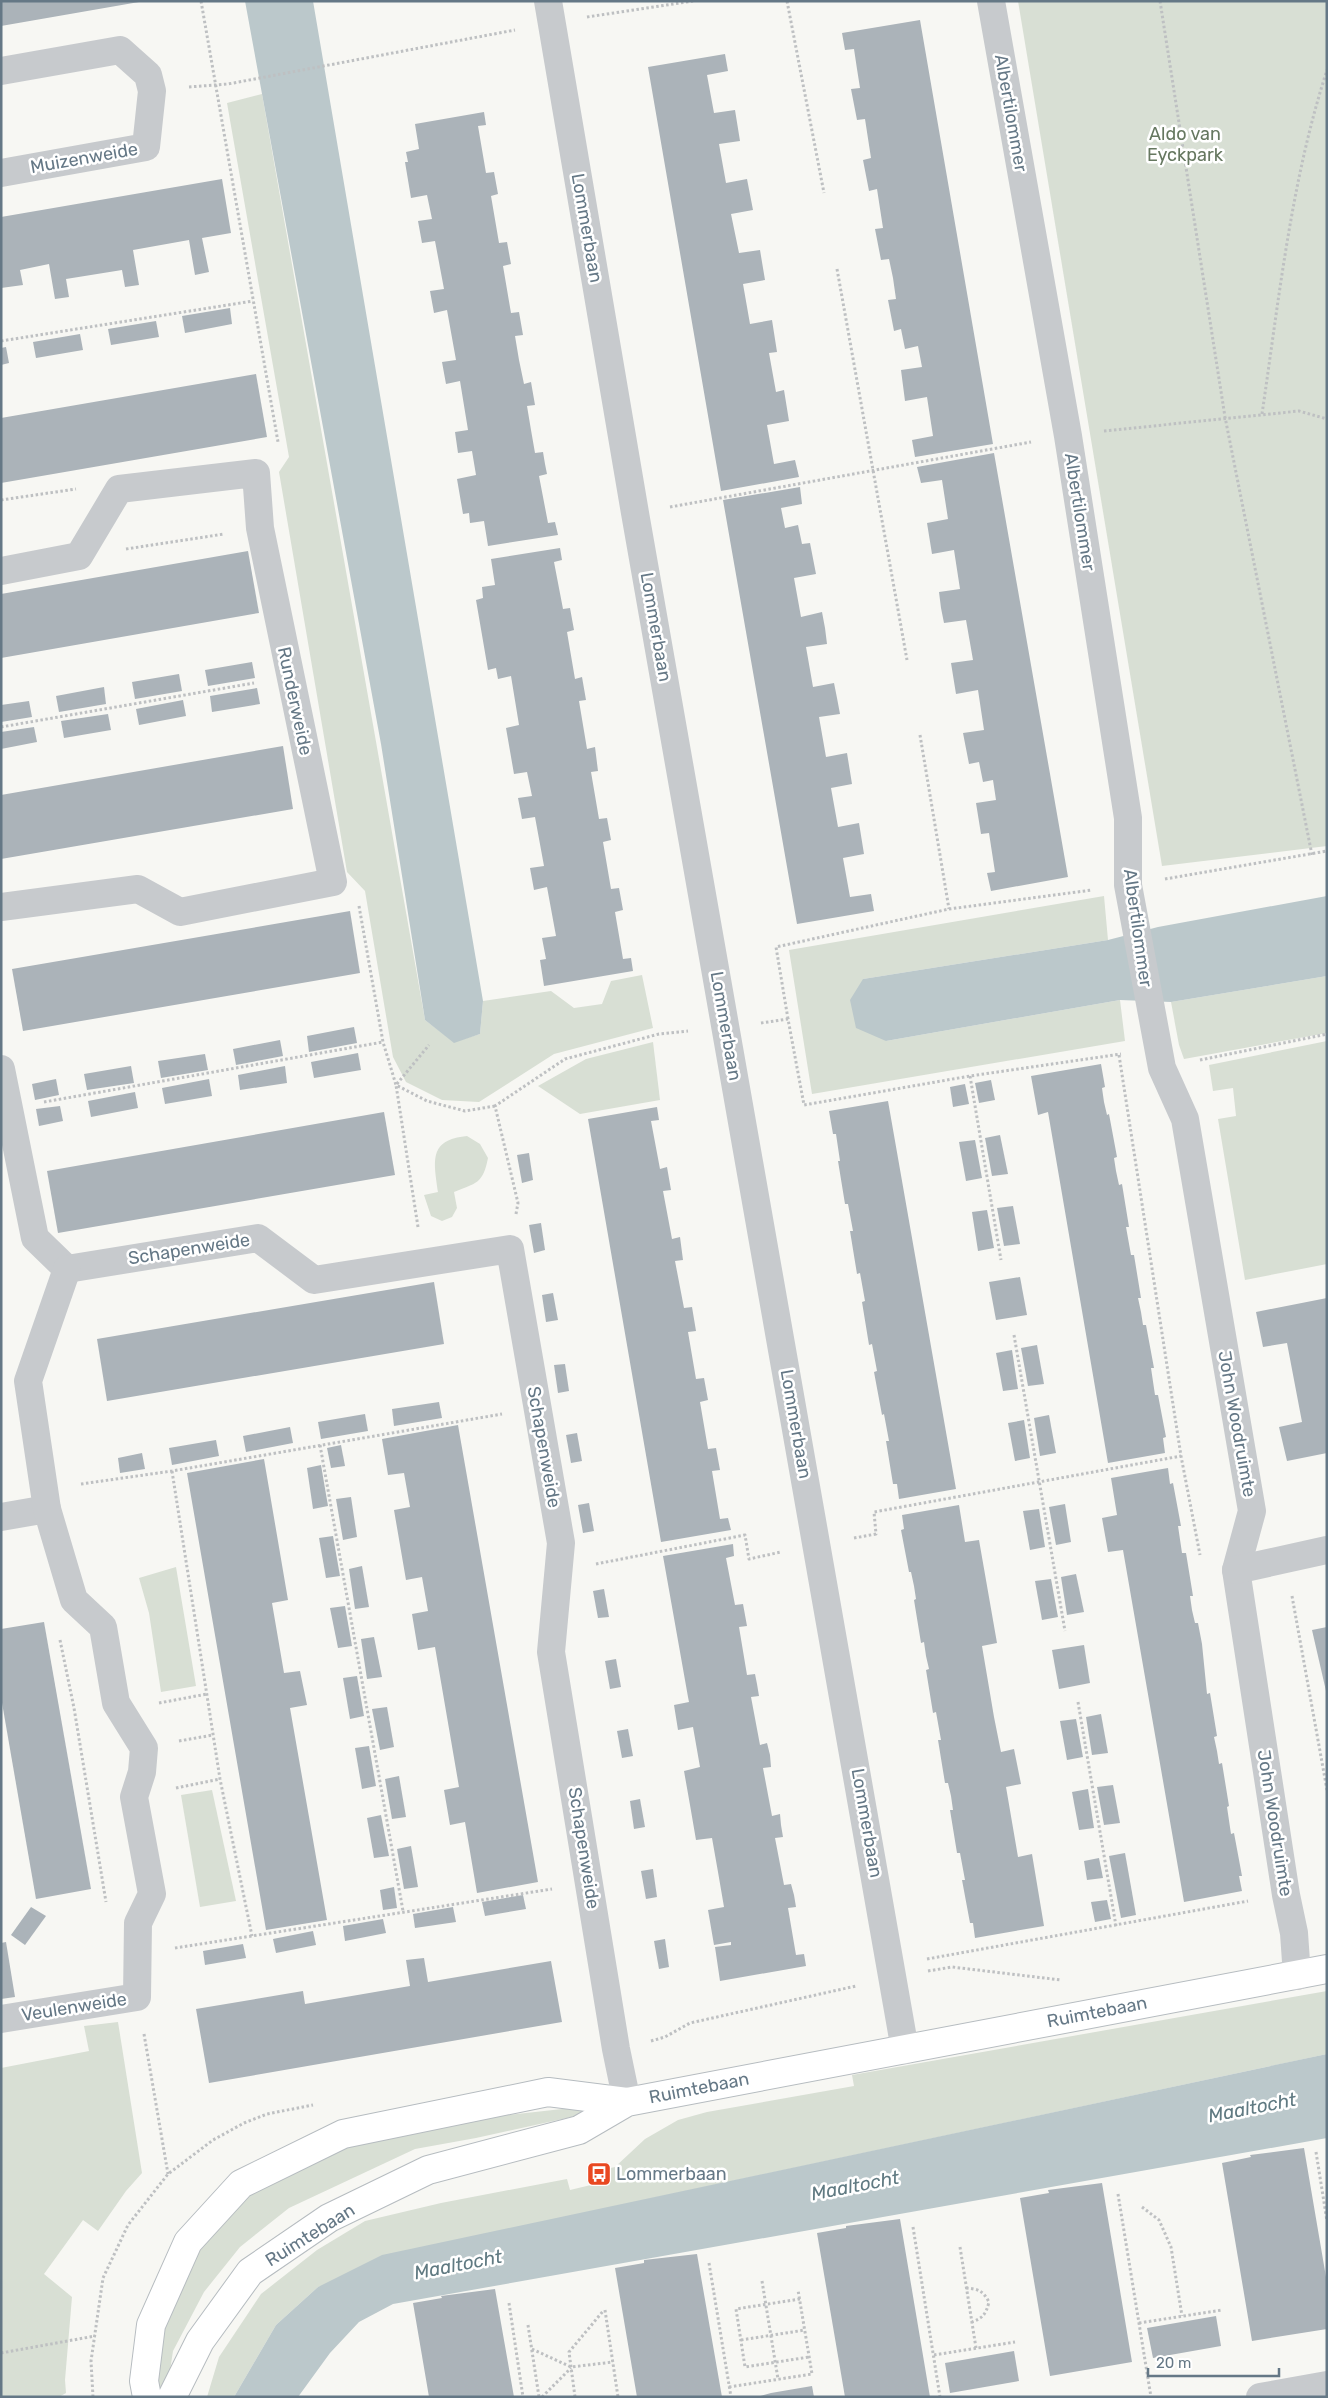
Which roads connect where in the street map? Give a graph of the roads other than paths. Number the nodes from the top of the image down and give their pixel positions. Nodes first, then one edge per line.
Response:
1 (991, 1) edge
2 (550, 12) edge
3 (1, 71) edge
4 (1, 173) edge
5 (1, 571) edge
6 (1, 906) edge
7 (1158, 1047) joint
8 (1, 1069) edge
9 (67, 1269) junction
10 (46, 1499) junction
11 (1, 1516) edge
12 (1327, 1550) edge
13 (1236, 1570) junction
14 (1327, 1969) edge
15 (1296, 1976) junction
16 (1, 2019) edge
17 (905, 2050) junction
18 (627, 2102) junction
19 (1327, 2385) edge
20 (147, 2397) edge
21 (172, 2397) edge
22 (1260, 2397) edge

1 - 7 street, Albertilommer
2 - 17 street, Lommerbaan
3 - 4 street, Muizenweide
5 - 6 street, Runderweide
7 - 13 street, John Woodruimte
8 - 9 street
9 - 10 street
9 - 18 street, Schapenweide
10 - 11 street
10 - 16 street, Veulenweide
12 - 13 street
13 - 15 street, John Woodruimte
14 - 15 street, Ruimtebaan
15 - 17 street, Ruimtebaan
17 - 18 street, Ruimtebaan
18 - 20 street
18 - 21 street, Ruimtebaan
19 - 22 street

